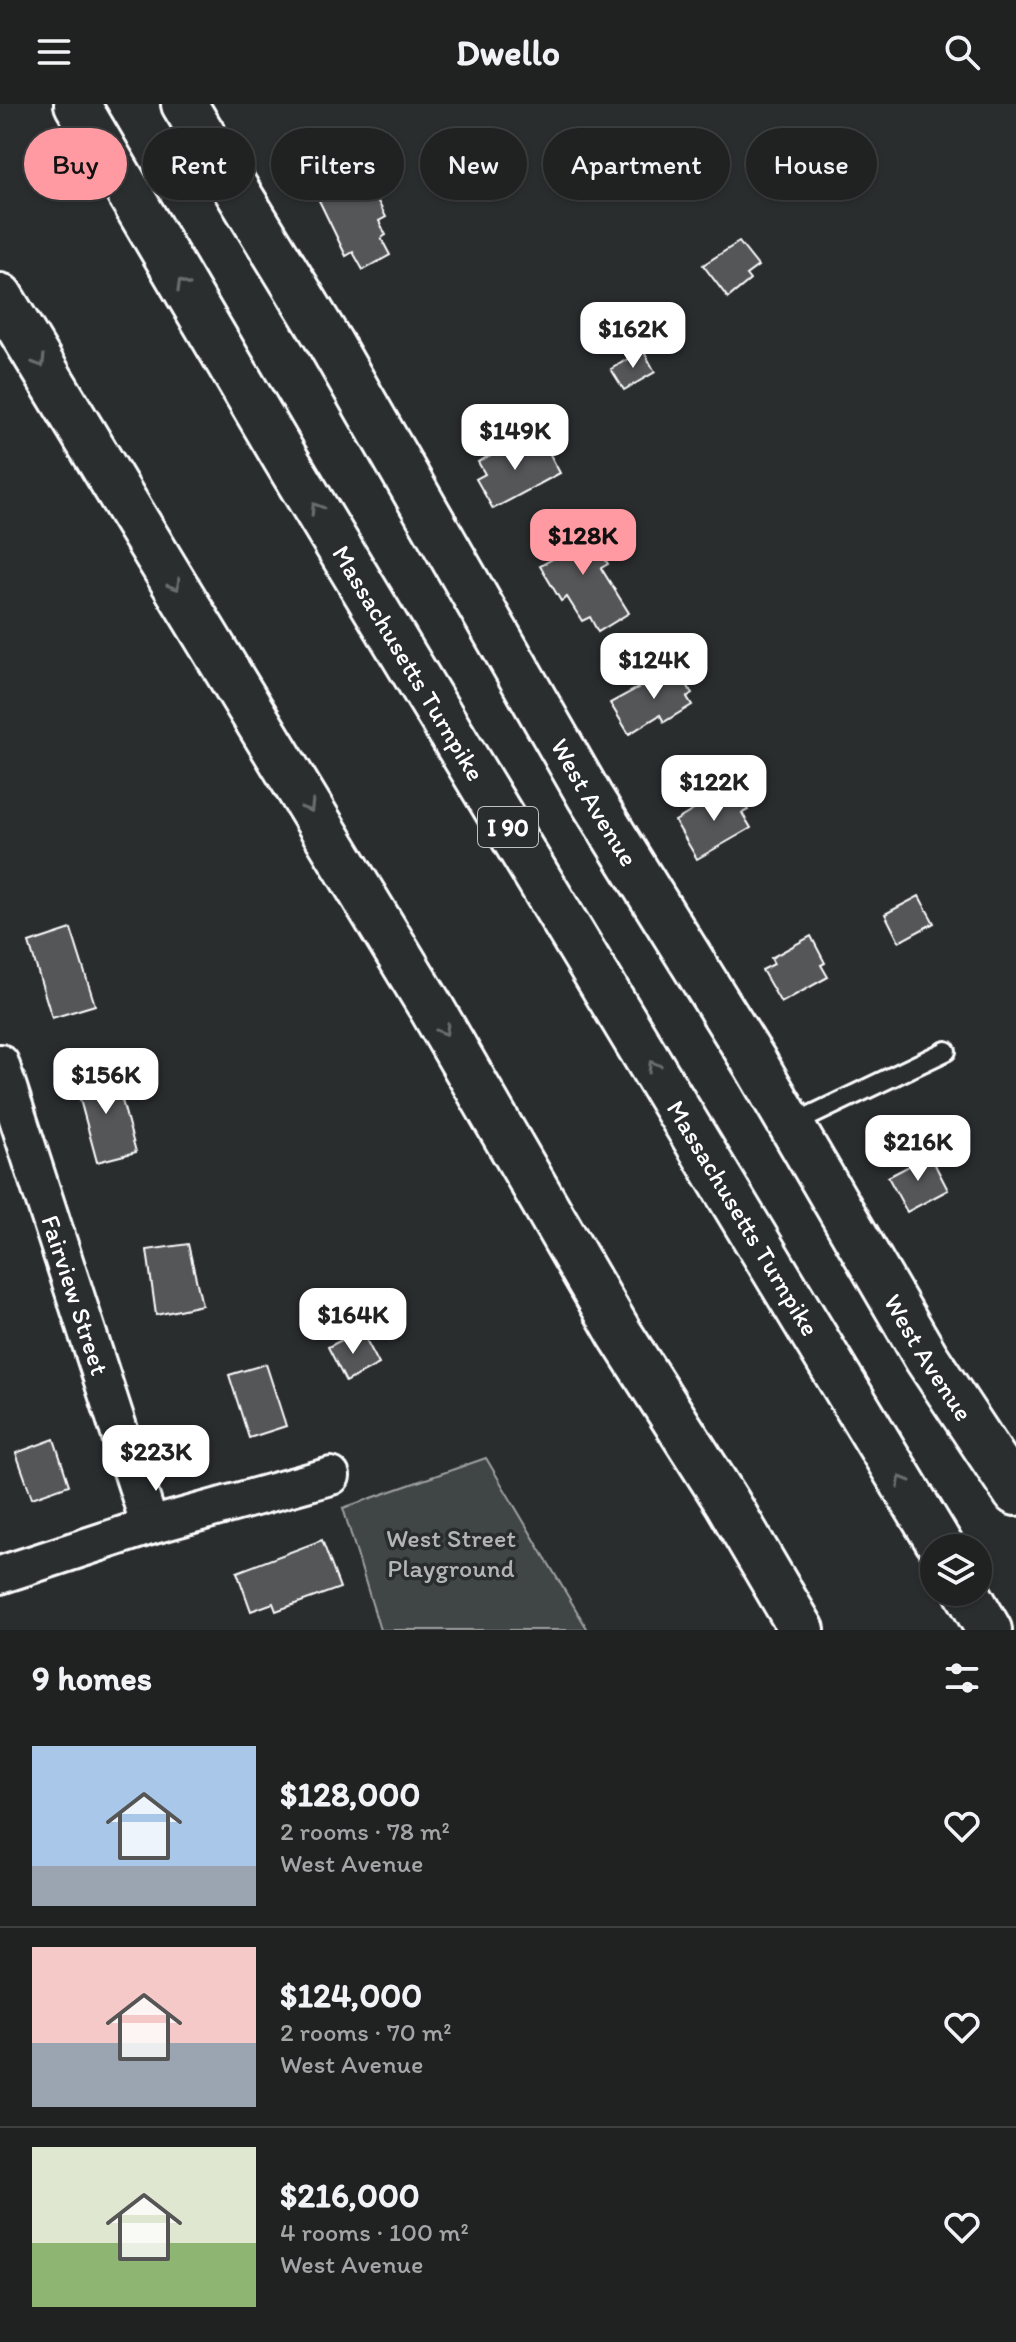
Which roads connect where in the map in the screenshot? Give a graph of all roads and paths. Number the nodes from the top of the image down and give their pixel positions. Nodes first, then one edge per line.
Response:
1 (77, 104) edge
2 (184, 104) edge
3 (0, 296) edge
4 (946, 1051) dead end
5 (0, 1063) edge
6 (791, 1125) junction
7 (331, 1476) dead end
8 (1016, 1493) edge
9 (150, 1526) junction
10 (934, 1534) edge
11 (0, 1575) edge
12 (975, 1606) edge
13 (802, 1630) edge
14 (989, 1630) edge

10 -> 1 main road, Massachusetts Turnpike / I 90
2 - 6 main road, West Avenue
3 -> 13 main road
4 - 6 lane
5 - 9 street, Fairview Street
6 - 8 main road, West Avenue
7 - 9 street
9 - 11 street
12 - 14 main road

